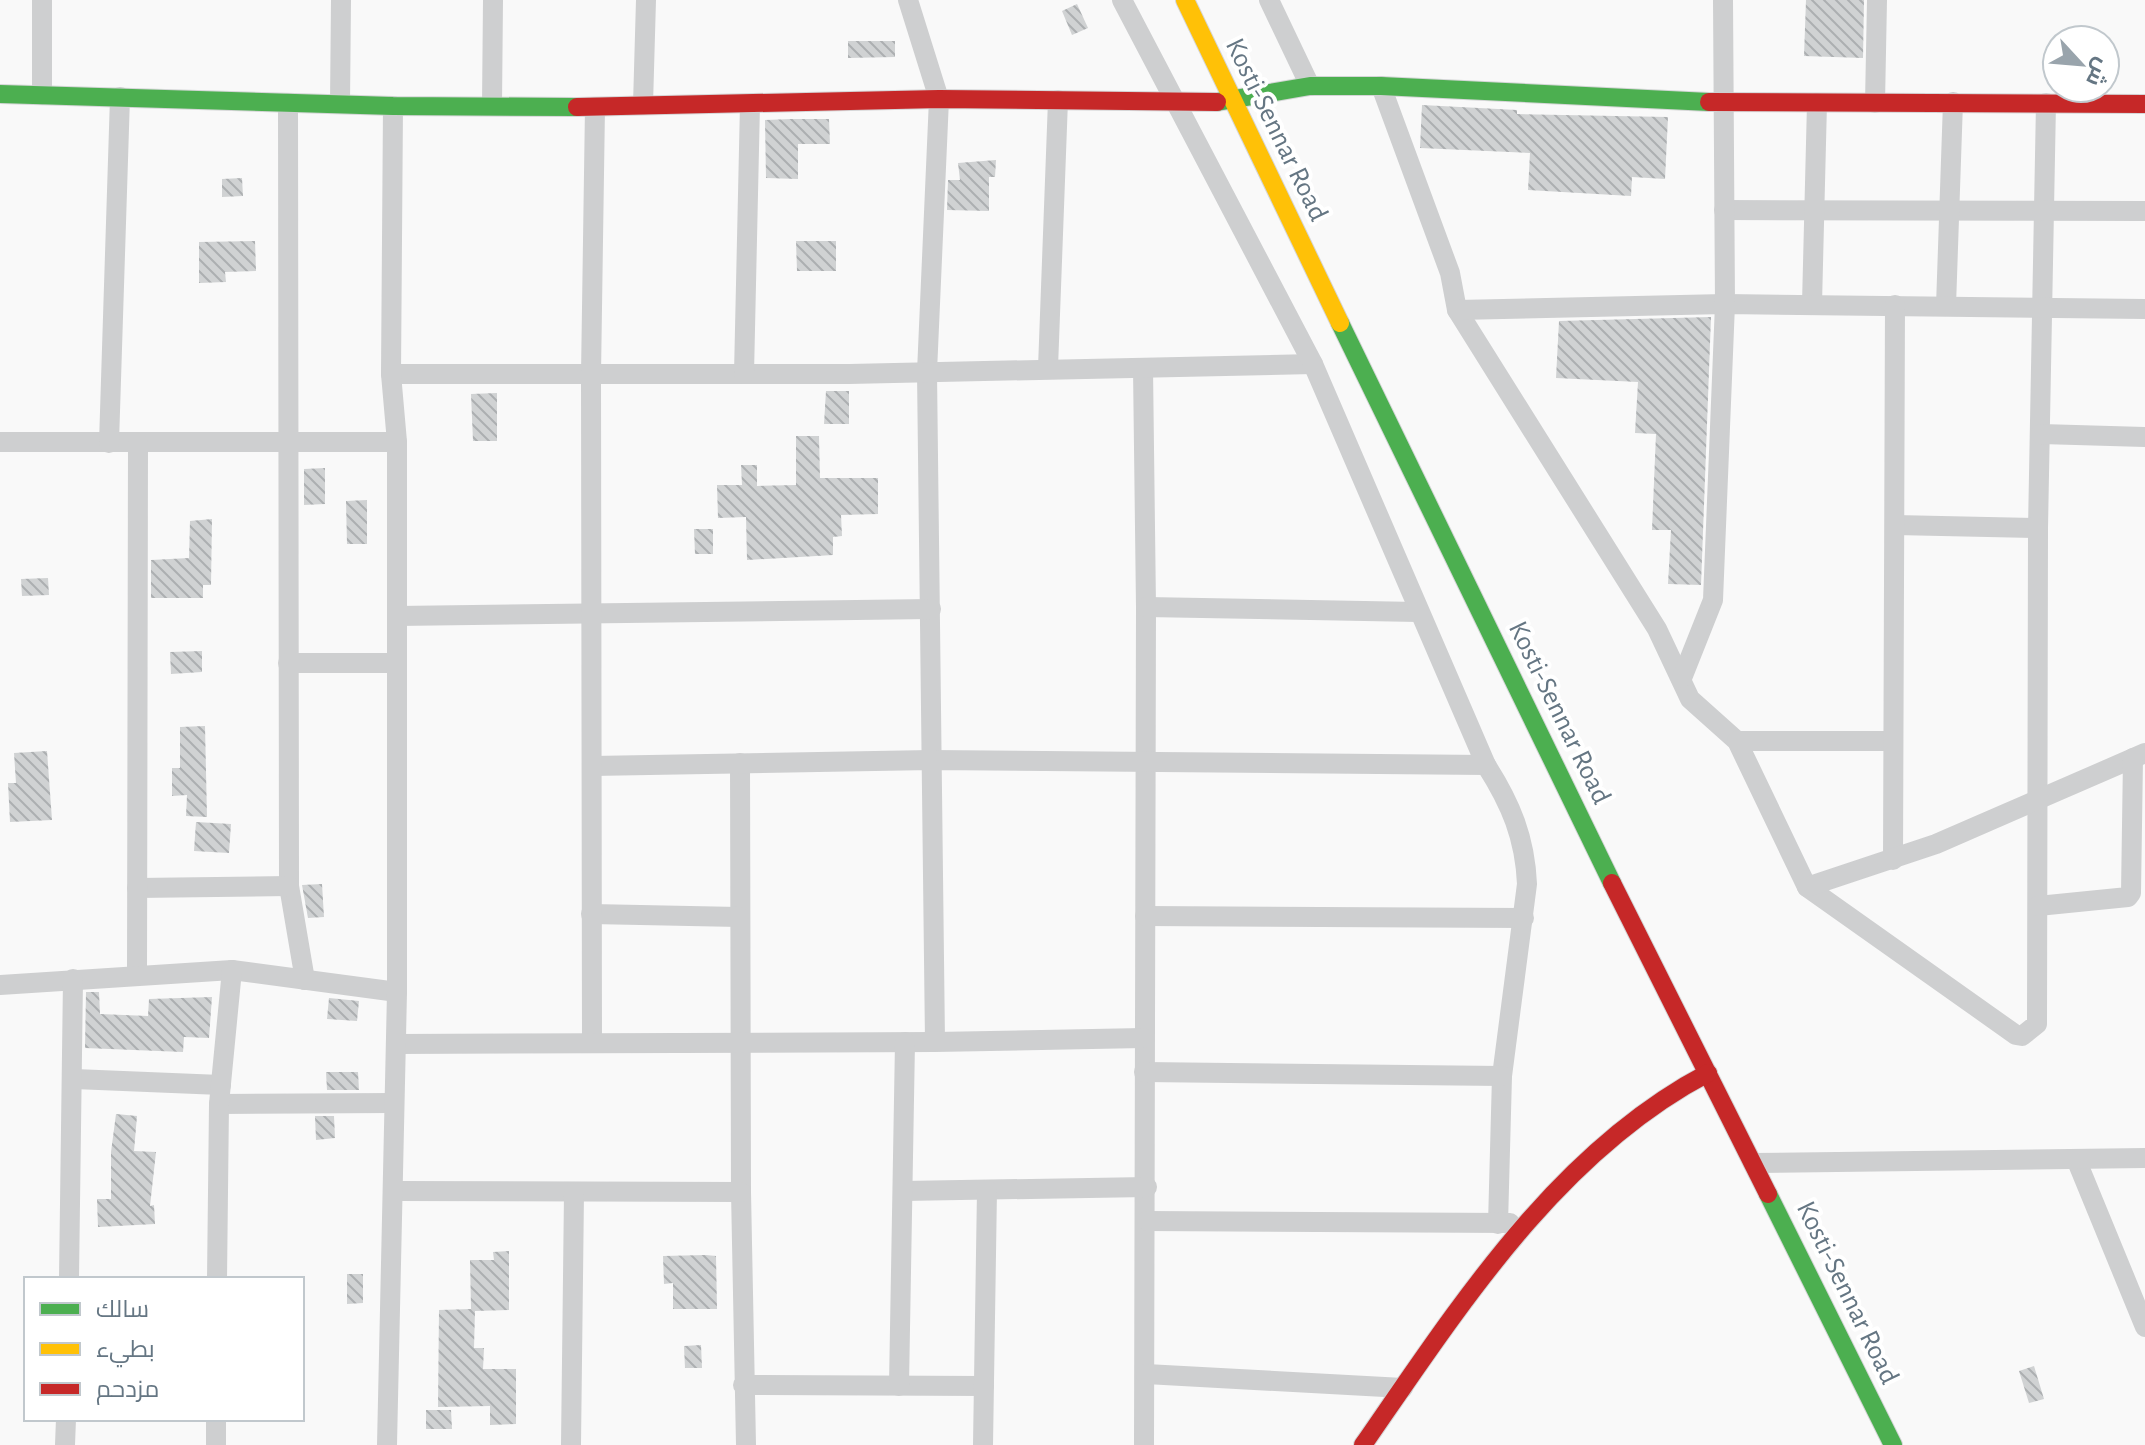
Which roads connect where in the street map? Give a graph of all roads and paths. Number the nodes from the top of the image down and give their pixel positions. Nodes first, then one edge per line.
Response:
1 (42, 0) edge
2 (341, 0) edge
3 (493, 0) edge
4 (646, 0) edge
5 (908, 0) edge
6 (1122, 0) edge
7 (1185, 0) edge
8 (1269, 0) edge
9 (1723, 0) edge
10 (1877, 0) edge
11 (1310, 86) junction
12 (1381, 86) junction
13 (0, 94) edge
14 (42, 95) junction
15 (120, 97) junction
16 (939, 99) junction
17 (1058, 100) junction
18 (1174, 100) junction
19 (1232, 102) junction
20 (1953, 102) junction
21 (288, 103) junction
22 (340, 103) junction
23 (1725, 103) junction
24 (1817, 103) junction
25 (1875, 103) junction
26 (2041, 103) edge
27 (750, 104) junction
28 (2046, 104) edge
29 (2121, 104) edge
30 (2145, 104) edge
31 (492, 105) junction
32 (643, 105) junction
33 (393, 106) junction
34 (595, 107) junction
35 (1949, 209) junction
36 (2043, 209) junction
37 (1724, 210) junction
38 (1814, 211) junction
39 (2145, 211) edge
40 (1725, 304) junction
41 (1812, 304) junction
42 (1895, 305) junction
43 (1946, 306) junction
44 (2042, 307) junction
45 (2145, 309) edge
46 (1457, 310) junction
47 (1313, 364) junction
48 (1048, 368) junction
49 (1143, 368) junction
50 (927, 372) junction
51 (391, 374) junction
52 (744, 374) junction
53 (591, 375) junction
54 (2041, 434) junction
55 (2145, 437) edge
56 (0, 442) edge
57 (287, 442) junction
58 (397, 442) junction
59 (109, 443) junction
60 (138, 443) junction
61 (1895, 525) junction
62 (2038, 528) junction
63 (1146, 607) junction
64 (931, 609) junction
65 (1418, 612) junction
66 (593, 615) junction
67 (397, 616) junction
68 (288, 663) junction
69 (396, 663) junction
70 (1682, 678) junction
71 (1737, 741) junction
72 (1893, 741) junction
73 (2139, 756) edge
74 (931, 760) junction
75 (740, 763) junction
76 (1145, 764) junction
77 (1486, 765) junction
78 (592, 766) junction
79 (2036, 799) junction
80 (2138, 802) edge
81 (1893, 860) junction
82 (289, 886) junction
83 (1807, 887) junction
84 (137, 888) junction
85 (2038, 906) junction
86 (591, 914) junction
87 (1145, 916) junction
88 (739, 917) junction
89 (1524, 918) junction
90 (232, 970) junction
91 (137, 976) junction
92 (73, 979) junction
93 (305, 980) junction
94 (0, 985) edge
95 (397, 992) junction
96 (1143, 1038) junction
97 (741, 1042) junction
98 (905, 1042) junction
99 (935, 1042) junction
100 (592, 1043) junction
101 (396, 1044) junction
102 (1144, 1072) junction
103 (1708, 1073) junction
104 (1502, 1076) junction
105 (74, 1079) junction
106 (220, 1094) junction
107 (393, 1103) junction
108 (2145, 1158) edge
109 (2076, 1159) junction
110 (1753, 1163) junction
111 (1147, 1187) junction
112 (987, 1190) junction
113 (394, 1191) junction
114 (903, 1191) junction
115 (741, 1192) junction
116 (574, 1193) junction
117 (1147, 1221) junction
118 (1530, 1223) junction
119 (1498, 1224) junction
120 (69, 1277) edge
121 (217, 1277) edge
122 (2145, 1327) edge
123 (1146, 1374) junction
124 (743, 1385) junction
125 (899, 1386) junction
126 (984, 1386) junction
127 (1403, 1388) junction
128 (66, 1421) edge
129 (216, 1421) edge
130 (65, 1445) edge
131 (216, 1445) edge
132 (387, 1445) edge
133 (571, 1445) edge
134 (746, 1445) edge
135 (983, 1445) edge
136 (1144, 1445) edge
137 (1363, 1445) edge
138 (1893, 1445) edge

1 - 14 street
2 - 22 street
3 - 31 street
4 - 32 street
5 - 16 street
6 - 18 street
7 - 19 main road, Kosti-Sennar Road
8 - 11 street
9 - 23 street
10 - 25 street
11 - 12 main road
11 - 19 main road
12 - 23 main road
12 - 46 street
13 - 14 main road
14 - 15 main road
15 - 21 main road
15 - 59 street
16 - 17 main road
16 - 27 main road
16 - 50 street
17 - 18 main road
17 - 48 street
18 - 19 main road
18 - 47 street
19 - 103 main road, Kosti-Sennar Road
20 - 25 main road
20 - 26 main road
20 - 35 street
21 - 22 main road
21 - 57 street
22 - 33 main road
23 - 24 main road
23 - 37 street
24 - 25 main road
24 - 38 street
27 - 32 main road
27 - 52 street
28 - 36 street
29 - 30 main road
31 - 33 main road
31 - 34 main road
32 - 34 main road
33 - 51 street
34 - 53 street
35 - 36 street
35 - 38 street
35 - 43 street
36 - 39 street
36 - 44 street
37 - 38 street
37 - 40 street
38 - 41 street
40 - 41 street
40 - 46 street
40 - 70 street
41 - 42 street
42 - 43 street
42 - 61 street
43 - 44 street
44 - 45 street
44 - 54 street
46 - 70 street
47 - 49 street
47 - 65 street
48 - 49 street
48 - 50 street
49 - 63 street
50 - 52 street
50 - 64 street
51 - 53 street
51 - 58 street
52 - 53 street
53 - 66 street
54 - 55 street
54 - 62 street
56 - 59 street
57 - 58 street
57 - 60 street
57 - 68 street
58 - 67 street
59 - 60 street
60 - 84 street
61 - 62 street
61 - 72 street
62 - 79 street
63 - 65 street
63 - 76 street
64 - 66 street
64 - 74 street
65 - 77 street
66 - 67 street
66 - 78 street
67 - 69 street
68 - 69 street
68 - 82 street
69 - 95 street
70 - 71 street
71 - 72 street
71 - 83 street
72 - 81 street
73 - 79 street
73 - 80 street
74 - 75 street
74 - 76 street
74 - 99 street
75 - 78 street
75 - 88 street
76 - 77 street
76 - 87 street
77 - 89 street
78 - 86 street
79 - 81 street
79 - 85 street
80 - 85 street
81 - 83 street
82 - 84 street
82 - 93 street
83 - 85 street
84 - 91 street
86 - 88 street
86 - 100 street
87 - 89 street
87 - 96 street
88 - 97 street
89 - 104 street
90 - 91 street
90 - 93 street
90 - 106 street
91 - 92 street
92 - 94 street
92 - 105 street
93 - 95 street
95 - 101 street
96 - 99 street
96 - 102 street
97 - 98 street
97 - 100 street
97 - 115 street
98 - 99 street
98 - 114 street
100 - 101 street
101 - 107 street
102 - 104 street
102 - 111 street
103 - 110 main road, Kosti-Sennar Road
103 - 118 main road
104 - 119 street
105 - 106 street
105 - 120 street
106 - 107 street
106 - 121 street
107 - 113 street
108 - 109 street
109 - 110 street
109 - 122 street
110 - 138 main road, Kosti-Sennar Road
111 - 112 street
111 - 117 street
112 - 114 street
112 - 126 street
113 - 116 street
113 - 132 street
114 - 125 street
115 - 116 street
115 - 124 street
116 - 133 street
117 - 119 street
117 - 123 street
118 - 119 street
118 - 127 main road
123 - 127 street
123 - 136 street
124 - 125 street
124 - 134 street
125 - 126 street
126 - 135 street
127 - 137 main road
128 - 130 street
129 - 131 street

